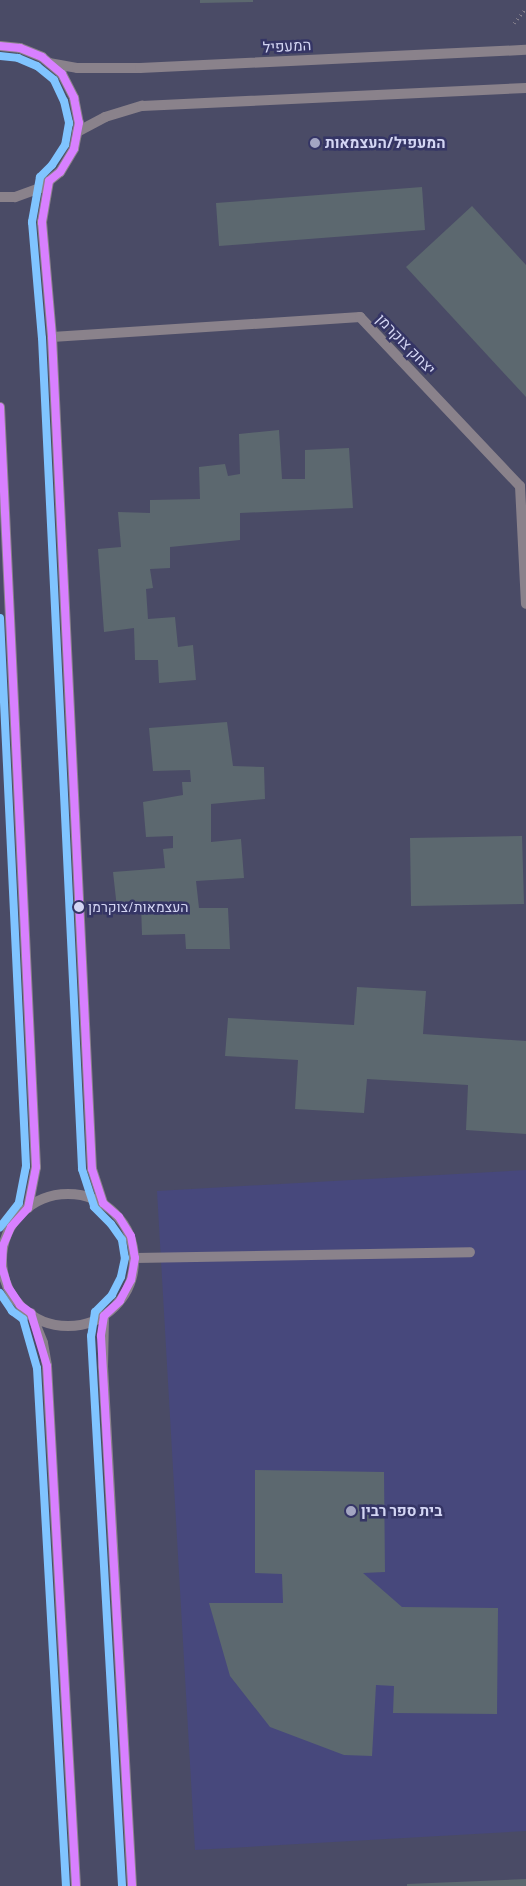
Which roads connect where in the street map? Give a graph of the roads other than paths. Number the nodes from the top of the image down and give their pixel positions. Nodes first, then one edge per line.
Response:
1 (0, 46) edge
2 (526, 50) edge
3 (49, 63) junction
4 (526, 88) edge
5 (78, 132) junction
6 (49, 181) junction
7 (0, 197) edge
8 (52, 337) junction
9 (0, 407) edge
10 (526, 604) edge
11 (102, 1203) junction
12 (28, 1208) junction
13 (470, 1252) dead end
14 (135, 1258) junction
15 (31, 1313) junction
16 (104, 1316) junction
17 (76, 1886) edge
18 (132, 1886) edge

1 - 3 street
2 - 3 street, המעפיל
3 - 5 street
4 - 5 street
5 - 6 street
6 - 7 street
6 - 8 street
8 - 10 street, יצחק צוקרמן
8 - 11 street
9 - 12 street
11 - 12 street
11 - 14 street
12 - 15 street
13 - 14 street
14 - 16 street
15 - 16 street
15 - 17 street
16 - 18 street

